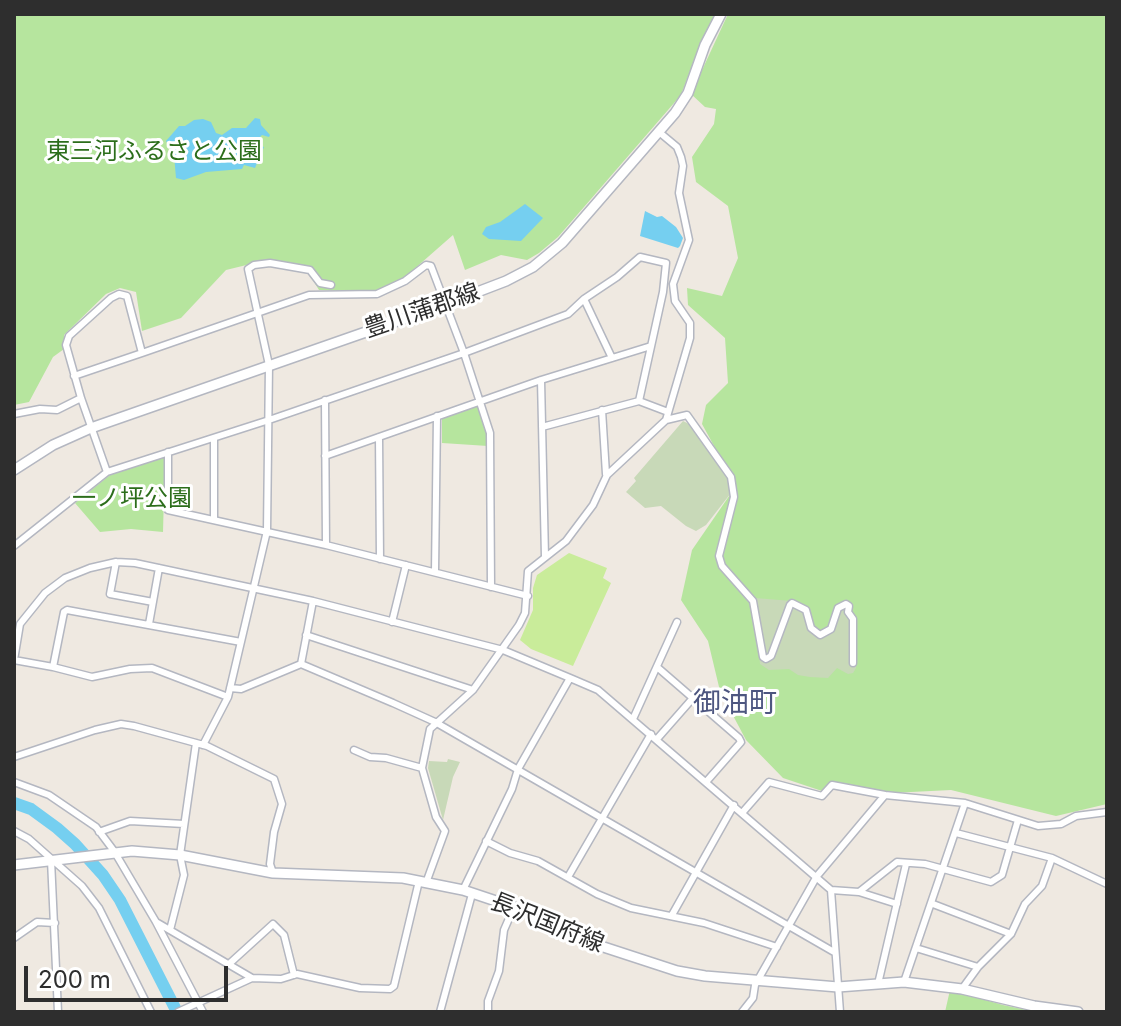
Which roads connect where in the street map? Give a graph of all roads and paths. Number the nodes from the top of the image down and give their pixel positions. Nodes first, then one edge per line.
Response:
1 (721, 14) edge
2 (659, 132) junction
3 (331, 285) dead end
4 (584, 299) junction
5 (446, 304) junction
6 (258, 311) junction
7 (651, 346) junction
8 (142, 353) junction
9 (464, 353) junction
10 (612, 358) junction
11 (269, 365) junction
12 (74, 376) junction
13 (541, 380) junction
14 (81, 398) junction
15 (325, 400) junction
16 (480, 401) junction
17 (639, 401) junction
18 (602, 410) junction
19 (14, 414) edge
20 (437, 416) junction
21 (667, 416) junction
22 (269, 420) junction
23 (542, 427) junction
24 (91, 428) junction
25 (379, 437) junction
26 (214, 438) junction
27 (168, 452) junction
28 (325, 456) junction
29 (14, 470) edge
30 (107, 472) junction
31 (607, 475) junction
32 (214, 520) junction
33 (267, 531) junction
34 (326, 545) junction
35 (14, 546) edge
36 (545, 557) junction
37 (380, 559) junction
38 (116, 562) junction
39 (406, 565) junction
40 (159, 568) junction
41 (435, 572) junction
42 (491, 587) junction
43 (255, 588) junction
44 (528, 596) junction
45 (313, 601) junction
46 (153, 602) junction
47 (17, 621) edge
48 (392, 622) junction
49 (677, 622) dead end
50 (149, 624) junction
51 (306, 635) junction
52 (241, 642) junction
53 (503, 650) junction
54 (14, 660) edge
55 (853, 663) dead end
56 (301, 664) junction
57 (53, 667) junction
58 (657, 667) junction
59 (570, 678) junction
60 (230, 688) junction
61 (473, 690) junction
62 (228, 697) junction
63 (693, 698) junction
64 (633, 719) junction
65 (435, 722) junction
66 (654, 737) junction
67 (200, 744) junction
68 (354, 750) dead end
69 (14, 757) edge
70 (422, 768) junction
71 (518, 769) junction
72 (14, 782) edge
73 (706, 782) junction
74 (885, 795) junction
75 (965, 803) junction
76 (734, 805) junction
77 (1107, 812) edge
78 (742, 813) junction
79 (602, 817) junction
80 (1018, 820) junction
81 (184, 824) junction
82 (14, 831) edge
83 (99, 832) junction
84 (956, 833) junction
85 (486, 841) junction
86 (1010, 848) junction
87 (112, 851) junction
88 (180, 855) junction
89 (1052, 858) junction
90 (55, 859) junction
91 (906, 864) junction
92 (14, 865) edge
93 (944, 869) junction
94 (695, 872) junction
95 (273, 873) junction
96 (817, 876) junction
97 (568, 877) junction
98 (423, 882) junction
99 (1107, 884) edge
100 (831, 890) junction
101 (468, 892) junction
102 (859, 892) junction
103 (897, 904) junction
104 (933, 904) junction
105 (514, 907) junction
106 (672, 915) junction
107 (156, 922) junction
108 (55, 923) junction
109 (788, 927) junction
110 (170, 930) junction
111 (1011, 934) junction
112 (14, 938) edge
113 (777, 947) junction
114 (916, 948) junction
115 (834, 952) junction
116 (229, 964) junction
117 (978, 967) junction
118 (294, 975) junction
119 (252, 978) junction
120 (760, 979) junction
121 (904, 982) junction
122 (878, 984) junction
123 (838, 987) junction
124 (962, 989) junction
125 (196, 1005) junction
126 (58, 1012) edge
127 (151, 1012) edge
128 (178, 1012) edge
129 (203, 1012) edge
130 (440, 1012) edge
131 (488, 1012) edge
132 (742, 1012) edge
133 (840, 1012) edge
134 (1078, 1012) edge

1 - 2 main road, 豊川蒲郡線
2 - 5 main road, 豊川蒲郡線
2 - 21 street
3 - 6 street
4 - 7 street
4 - 9 street
4 - 10 street
5 - 6 street
5 - 9 street
5 - 11 main road, 豊川蒲郡線
6 - 8 street
6 - 11 street
7 - 10 street
7 - 17 street
8 - 12 street
8 - 12 street
9 - 15 street
9 - 16 street
10 - 13 street
11 - 22 street
11 - 24 main road, 豊川蒲郡線
12 - 14 street
13 - 16 street
13 - 23 street
14 - 19 street
14 - 24 street
15 - 22 street
15 - 28 street
16 - 20 street
16 - 42 street
17 - 18 street
17 - 21 street
18 - 23 street
18 - 31 street
20 - 25 street
20 - 41 street
21 - 31 street
21 - 55 street
22 - 26 street
22 - 33 street
23 - 36 street
24 - 29 main road, 豊川蒲郡線
24 - 30 street
25 - 28 street
25 - 37 street
26 - 27 street
26 - 32 street
27 - 30 street
27 - 32 street
28 - 34 street
30 - 35 street
31 - 36 street
32 - 33 street
33 - 34 street
33 - 43 street
34 - 37 street
36 - 44 street
37 - 39 street
38 - 40 street
38 - 46 street
38 - 47 street
39 - 41 street
39 - 48 street
40 - 43 street
40 - 46 street
41 - 42 street
42 - 44 street
43 - 45 street
43 - 52 street
44 - 53 street
45 - 48 street
45 - 51 street
46 - 50 street
47 - 54 street
48 - 53 street
49 - 58 street
50 - 52 street
50 - 57 street
51 - 56 street
51 - 61 street
52 - 60 street
53 - 59 street
53 - 61 street
54 - 57 street
56 - 60 street
56 - 65 street
57 - 62 street
58 - 63 street
58 - 64 street
59 - 64 street
59 - 71 street
60 - 62 street
61 - 65 street
62 - 67 street
63 - 66 street
63 - 73 street
64 - 66 street
65 - 70 street
65 - 71 street
66 - 73 street
66 - 79 street
67 - 69 street
67 - 81 street
67 - 95 street
68 - 70 street
70 - 98 street
71 - 79 street
71 - 85 street
72 - 83 street
73 - 76 street
74 - 75 street
74 - 78 street
74 - 96 street
75 - 80 street
75 - 84 street
76 - 78 street
76 - 94 street
77 - 80 street
78 - 96 street
79 - 94 street
79 - 97 street
80 - 86 street
81 - 83 street
81 - 88 street
82 - 90 street
83 - 87 street
84 - 86 street
84 - 93 street
85 - 97 street
85 - 101 street
86 - 89 street
86 - 93 street
87 - 88 main road, 長沢国府線
87 - 90 main road, 長沢国府線
87 - 107 street
88 - 95 main road, 長沢国府線
88 - 110 street
89 - 99 street
89 - 111 street
90 - 92 main road, 長沢国府線
90 - 108 street
90 - 127 street
91 - 93 street
91 - 102 street
91 - 103 street
93 - 104 street
94 - 106 street
94 - 109 street
95 - 98 main road, 長沢国府線
96 - 100 street
96 - 109 street
97 - 106 street
98 - 101 main road, 長沢国府線
98 - 118 street
100 - 102 street
100 - 115 street
101 - 105 main road, 長沢国府線
101 - 130 street
102 - 103 street
103 - 122 street
104 - 111 street
104 - 114 street
105 - 120 main road, 長沢国府線
105 - 131 street
106 - 113 street
107 - 110 street
107 - 125 street
108 - 112 street
108 - 126 street
109 - 113 street
109 - 115 street
110 - 116 street
111 - 117 street
113 - 120 street
114 - 117 street
114 - 121 street
115 - 123 street
116 - 118 street
116 - 119 street
117 - 124 street
118 - 119 street
119 - 125 street
120 - 123 main road, 長沢国府線
120 - 132 street
121 - 122 main road, 長沢国府線
121 - 124 main road, 長沢国府線
122 - 123 main road, 長沢国府線
123 - 133 street
124 - 134 main road, 長沢国府線
125 - 128 street
125 - 129 street

